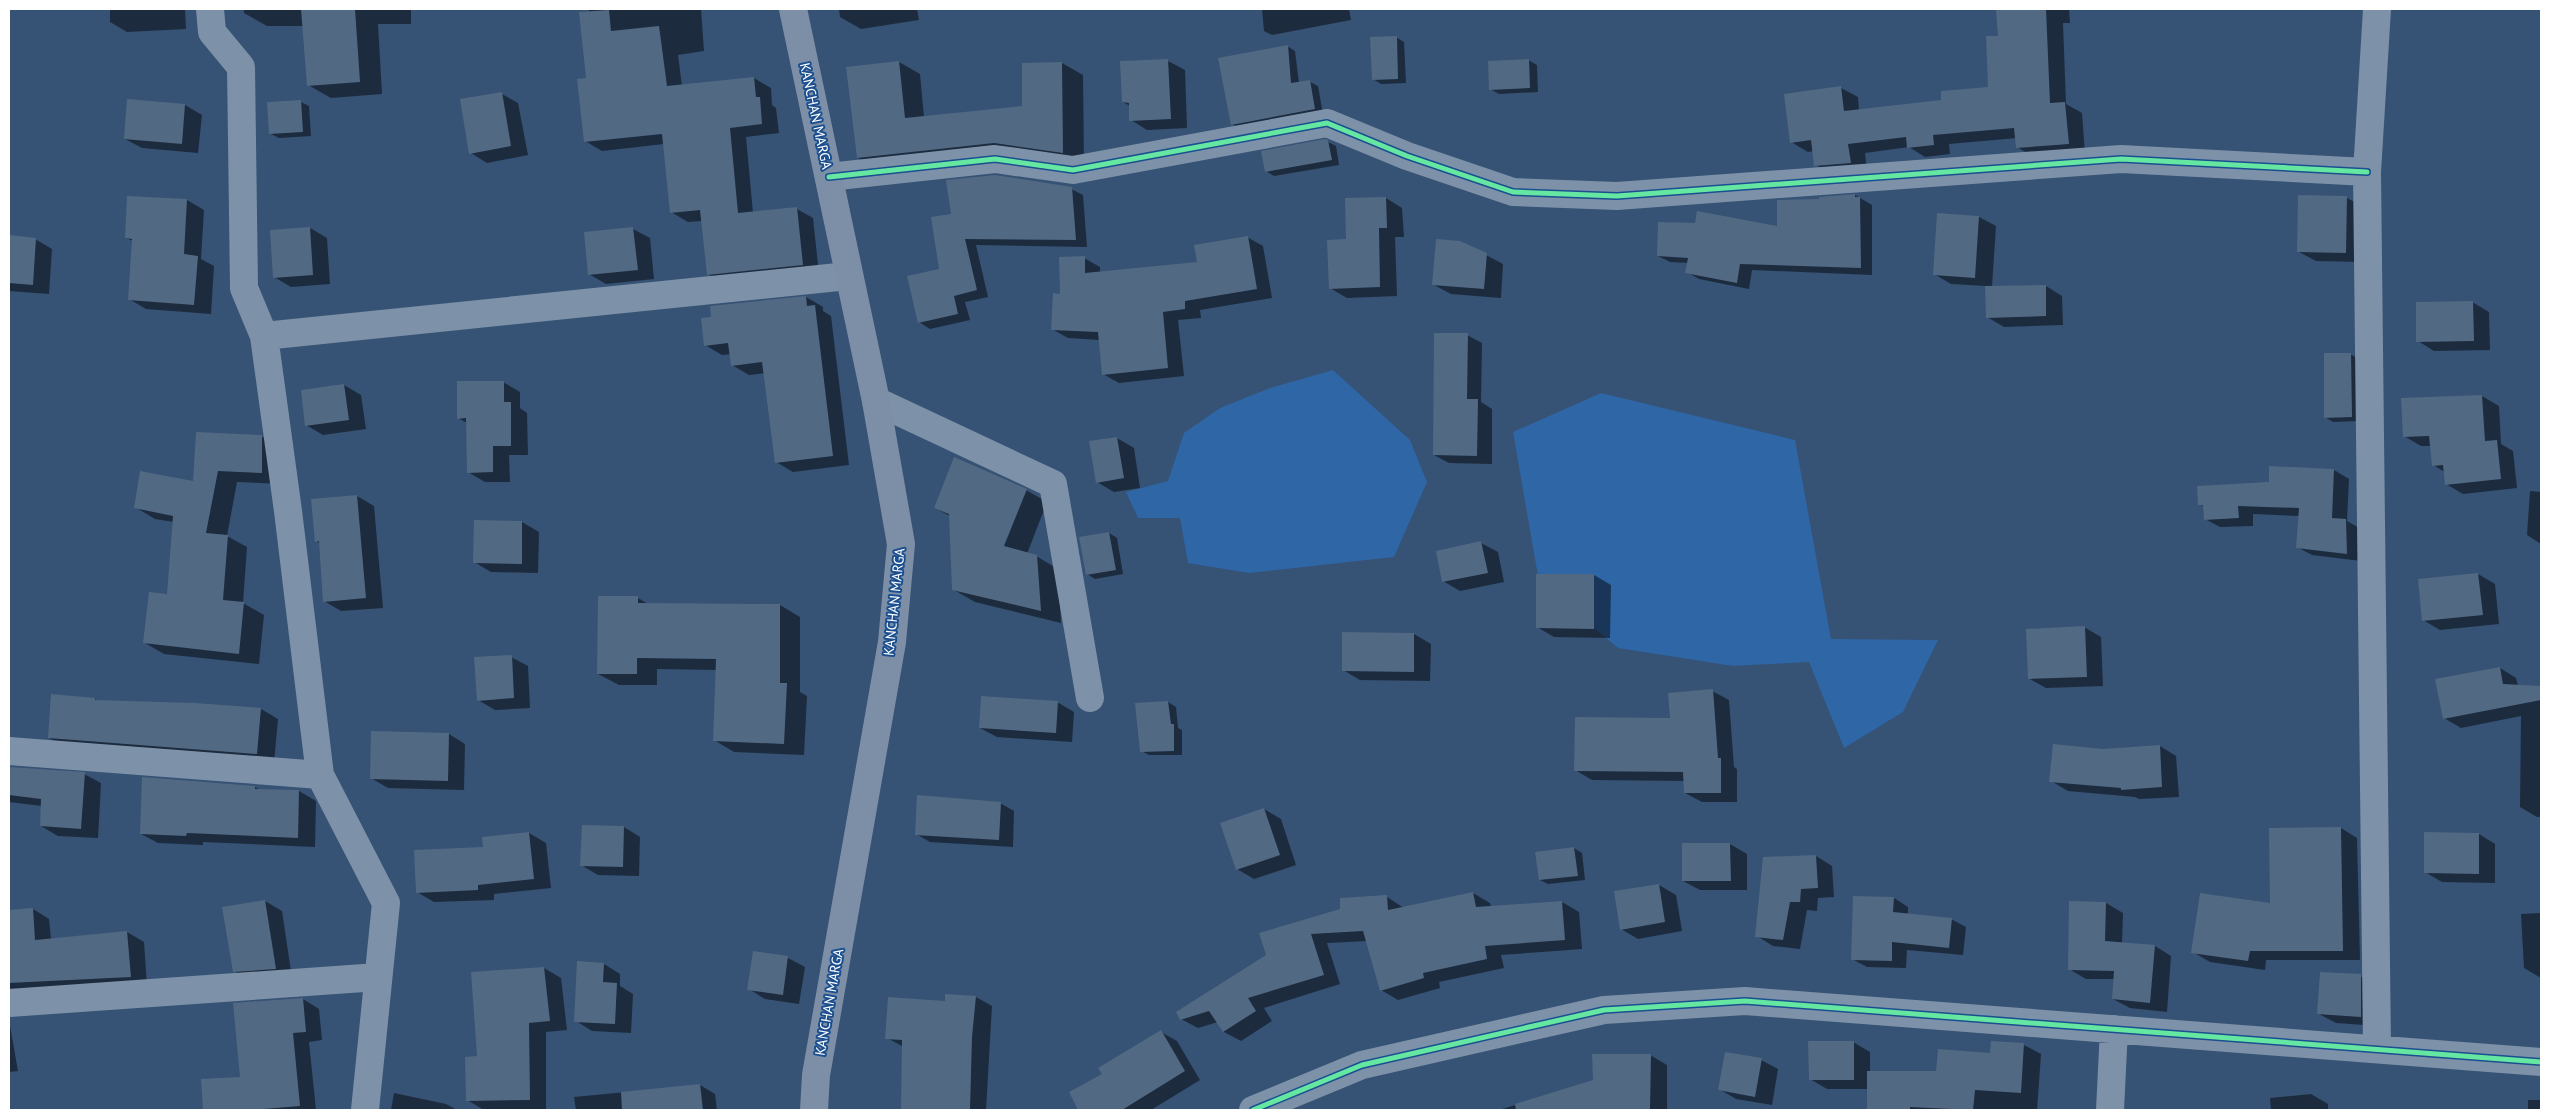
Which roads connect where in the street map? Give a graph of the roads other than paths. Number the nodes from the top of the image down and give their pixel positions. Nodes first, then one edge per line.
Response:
1 (210, 9) edge
2 (793, 9) edge
3 (2377, 9) edge
4 (2366, 172) junction
5 (829, 177) junction
6 (848, 276) junction
7 (264, 336) junction
8 (876, 401) junction
9 (1090, 698) dead end
10 (9, 751) edge
11 (320, 775) junction
12 (378, 977) junction
13 (9, 1003) edge
14 (2114, 1029) junction
15 (2377, 1049) junction
16 (2541, 1062) edge
17 (365, 1110) edge
18 (814, 1110) edge
19 (1253, 1110) edge
20 (2110, 1110) edge

1 - 7 street
2 - 5 main road, KANCHAN MARGA
3 - 4 street
4 - 5 street
4 - 15 street
5 - 6 main road, KANCHAN MARGA
6 - 7 street
6 - 8 main road, KANCHAN MARGA
7 - 11 street
8 - 9 street
8 - 18 main road, KANCHAN MARGA
10 - 11 street
11 - 12 street
12 - 13 street
12 - 17 street
14 - 15 street
14 - 19 street
14 - 20 street
15 - 16 street

